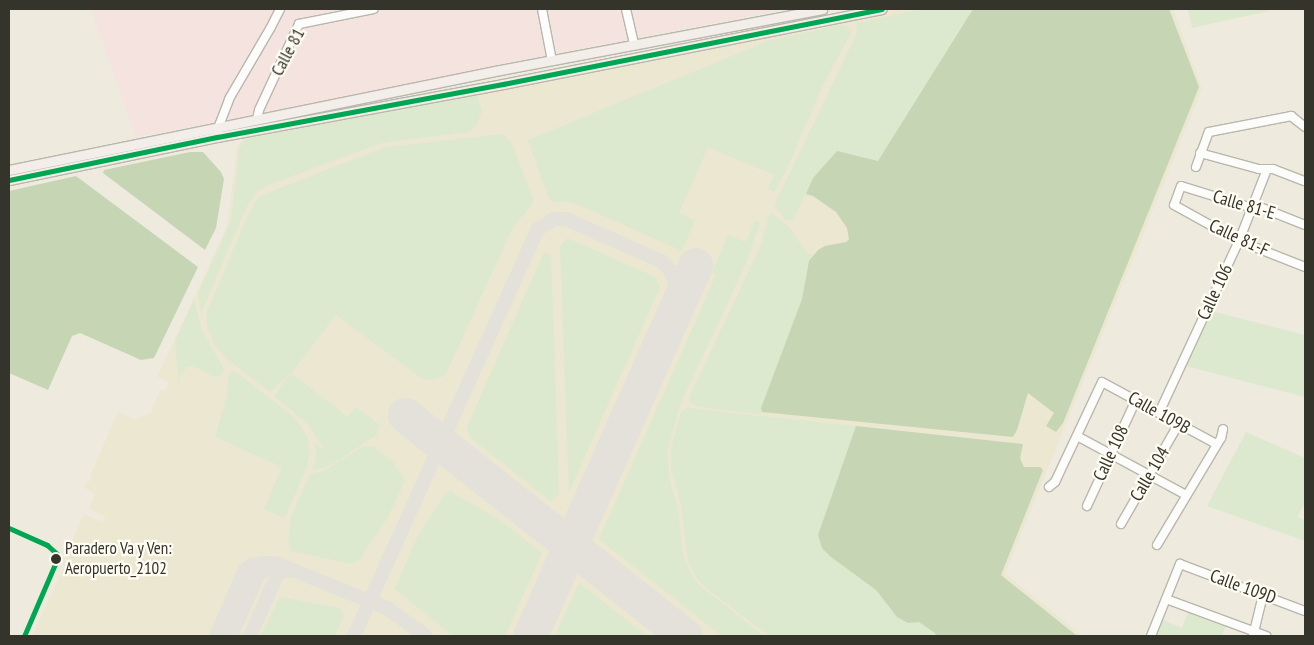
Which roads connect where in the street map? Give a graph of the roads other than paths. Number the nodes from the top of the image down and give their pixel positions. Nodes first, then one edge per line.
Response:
1 (280, 9) edge
2 (374, 9) edge
3 (542, 9) edge
4 (626, 9) edge
5 (822, 9) edge
6 (882, 9) edge
7 (634, 45) junction
8 (552, 61) junction
9 (238, 86) junction
10 (257, 120) junction
11 (218, 127) junction
12 (1305, 127) edge
13 (233, 129) junction
14 (216, 137) junction
15 (1200, 153) junction
16 (1196, 167) dead end
17 (1267, 169) junction
18 (9, 170) edge
19 (9, 180) edge
20 (1305, 181) edge
21 (1174, 205) joint
22 (1254, 207) junction
23 (1305, 225) edge
24 (1239, 240) junction
25 (1305, 267) edge
26 (1136, 400) junction
27 (1159, 413) junction
28 (1179, 424) junction
29 (1223, 429) dead end
30 (1077, 436) junction
31 (1216, 444) junction
32 (1111, 454) junction
33 (1149, 475) junction
34 (1049, 487) dead end
35 (1186, 495) junction
36 (1087, 506) dead end
37 (1121, 524) dead end
38 (1157, 545) dead end
39 (1263, 595) junction
40 (1166, 599) junction
41 (1305, 610) edge
42 (1253, 634) edge
43 (1152, 636) edge
44 (1266, 636) edge

1 - 9 street
2 - 10 street, Calle 81
3 - 8 street
4 - 7 street
5 - 7 main road
6 - 13 main road
7 - 8 main road
8 - 10 main road
9 - 11 street
9 - 13 street
10 - 13 main road
11 - 13 main road
11 - 14 street
11 - 18 main road
12 - 15 street
13 - 14 main road
14 - 19 main road
15 - 16 street
15 - 17 street
17 - 20 street
17 - 22 street, Calle 106
21 - 22 street, Calle 81-E
21 - 24 street, Calle 81-F
22 - 23 street, Calle 81-E
22 - 24 street, Calle 106
24 - 25 street, Calle 81-F
24 - 27 street, Calle 106
26 - 27 street, Calle 109B
26 - 30 street, Calle 109B
26 - 32 street, Calle 108
27 - 28 street, Calle 109B
28 - 31 street, Calle 109B
28 - 33 street, Calle 104
29 - 31 street
30 - 32 street
30 - 34 street
31 - 35 street
32 - 33 street
32 - 36 street, Calle 108
33 - 35 street
33 - 37 street, Calle 104
35 - 38 street
39 - 40 street, Calle 109D
39 - 41 street, Calle 109D
39 - 42 street
40 - 42 street
40 - 43 street
42 - 44 street

